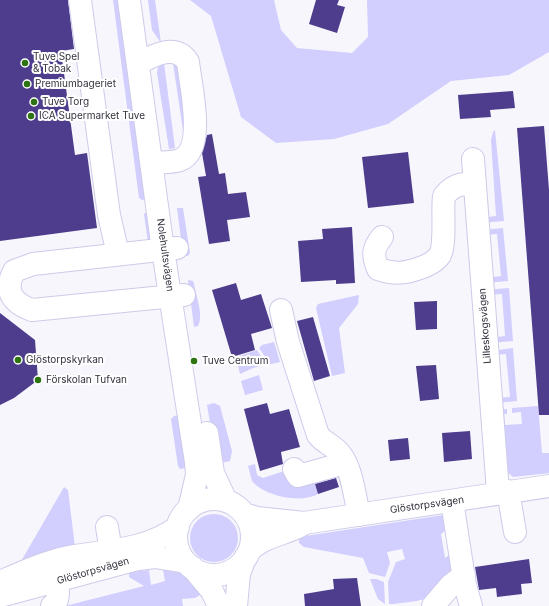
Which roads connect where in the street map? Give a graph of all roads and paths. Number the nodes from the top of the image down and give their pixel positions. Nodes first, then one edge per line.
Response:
1 (80, 0) edge
2 (129, 0) edge
3 (142, 0) edge
4 (144, 61) junction
5 (472, 159) dead end
6 (159, 163) junction
7 (474, 183) junction
8 (382, 237) dead end
9 (170, 249) junction
10 (118, 254) junction
11 (7, 272) edge
12 (177, 296) junction
13 (281, 310) dead end
14 (345, 463) junction
15 (294, 469) dead end
16 (548, 488) edge
17 (503, 492) junction
18 (226, 501) junction
19 (452, 501) junction
20 (189, 509) junction
21 (244, 514) junction
22 (359, 515) junction
23 (304, 523) junction
24 (107, 527) dead end
25 (178, 527) junction
26 (515, 532) dead end
27 (247, 554) junction
28 (112, 558) junction
29 (189, 565) junction
30 (464, 575) junction
31 (0, 582) edge
32 (57, 582) junction
33 (0, 596) edge
34 (52, 606) edge
35 (219, 606) edge
36 (236, 606) edge
37 (433, 606) edge
38 (471, 606) edge

1 - 10 street
2 - 4 street, Nolehultsvägen
3 - 4 street, Nolehultsvägen
4 - 6 street, Nolehultsvägen
4 - 6 street
5 - 7 street, Lilleskogsvägen
6 - 9 street, Nolehultsvägen
7 - 8 street
7 - 17 street, Lilleskogsvägen
9 - 10 street
9 - 12 street, Nolehultsvägen
10 - 11 street
11 - 12 street
12 - 18 street, Nolehultsvägen
12 - 20 street, Nolehultsvägen
13 - 14 street
14 - 15 street
14 - 22 street
16 - 17 street, Glöstorpsvägen
17 - 19 street, Glöstorpsvägen
17 - 26 street, Lilleskogsvägen
18 - 20 street
18 - 21 street
19 - 22 street, Glöstorpsvägen
19 - 30 street
20 - 25 street, Nolehultsvägen
21 - 23 street, Glöstorpsvägen
21 - 27 street
22 - 23 street, Glöstorpsvägen
23 - 27 street, Glöstorpsvägen
24 - 28 street
25 - 28 street, Glöstorpsvägen
25 - 29 street
27 - 29 street
27 - 36 street
28 - 29 street, Glöstorpsvägen
28 - 31 street, Glöstorpsvägen
28 - 32 street, Glöstorpsvägen
29 - 35 street
30 - 37 street
30 - 38 street
32 - 33 street, Glöstorpsvägen
32 - 34 street

